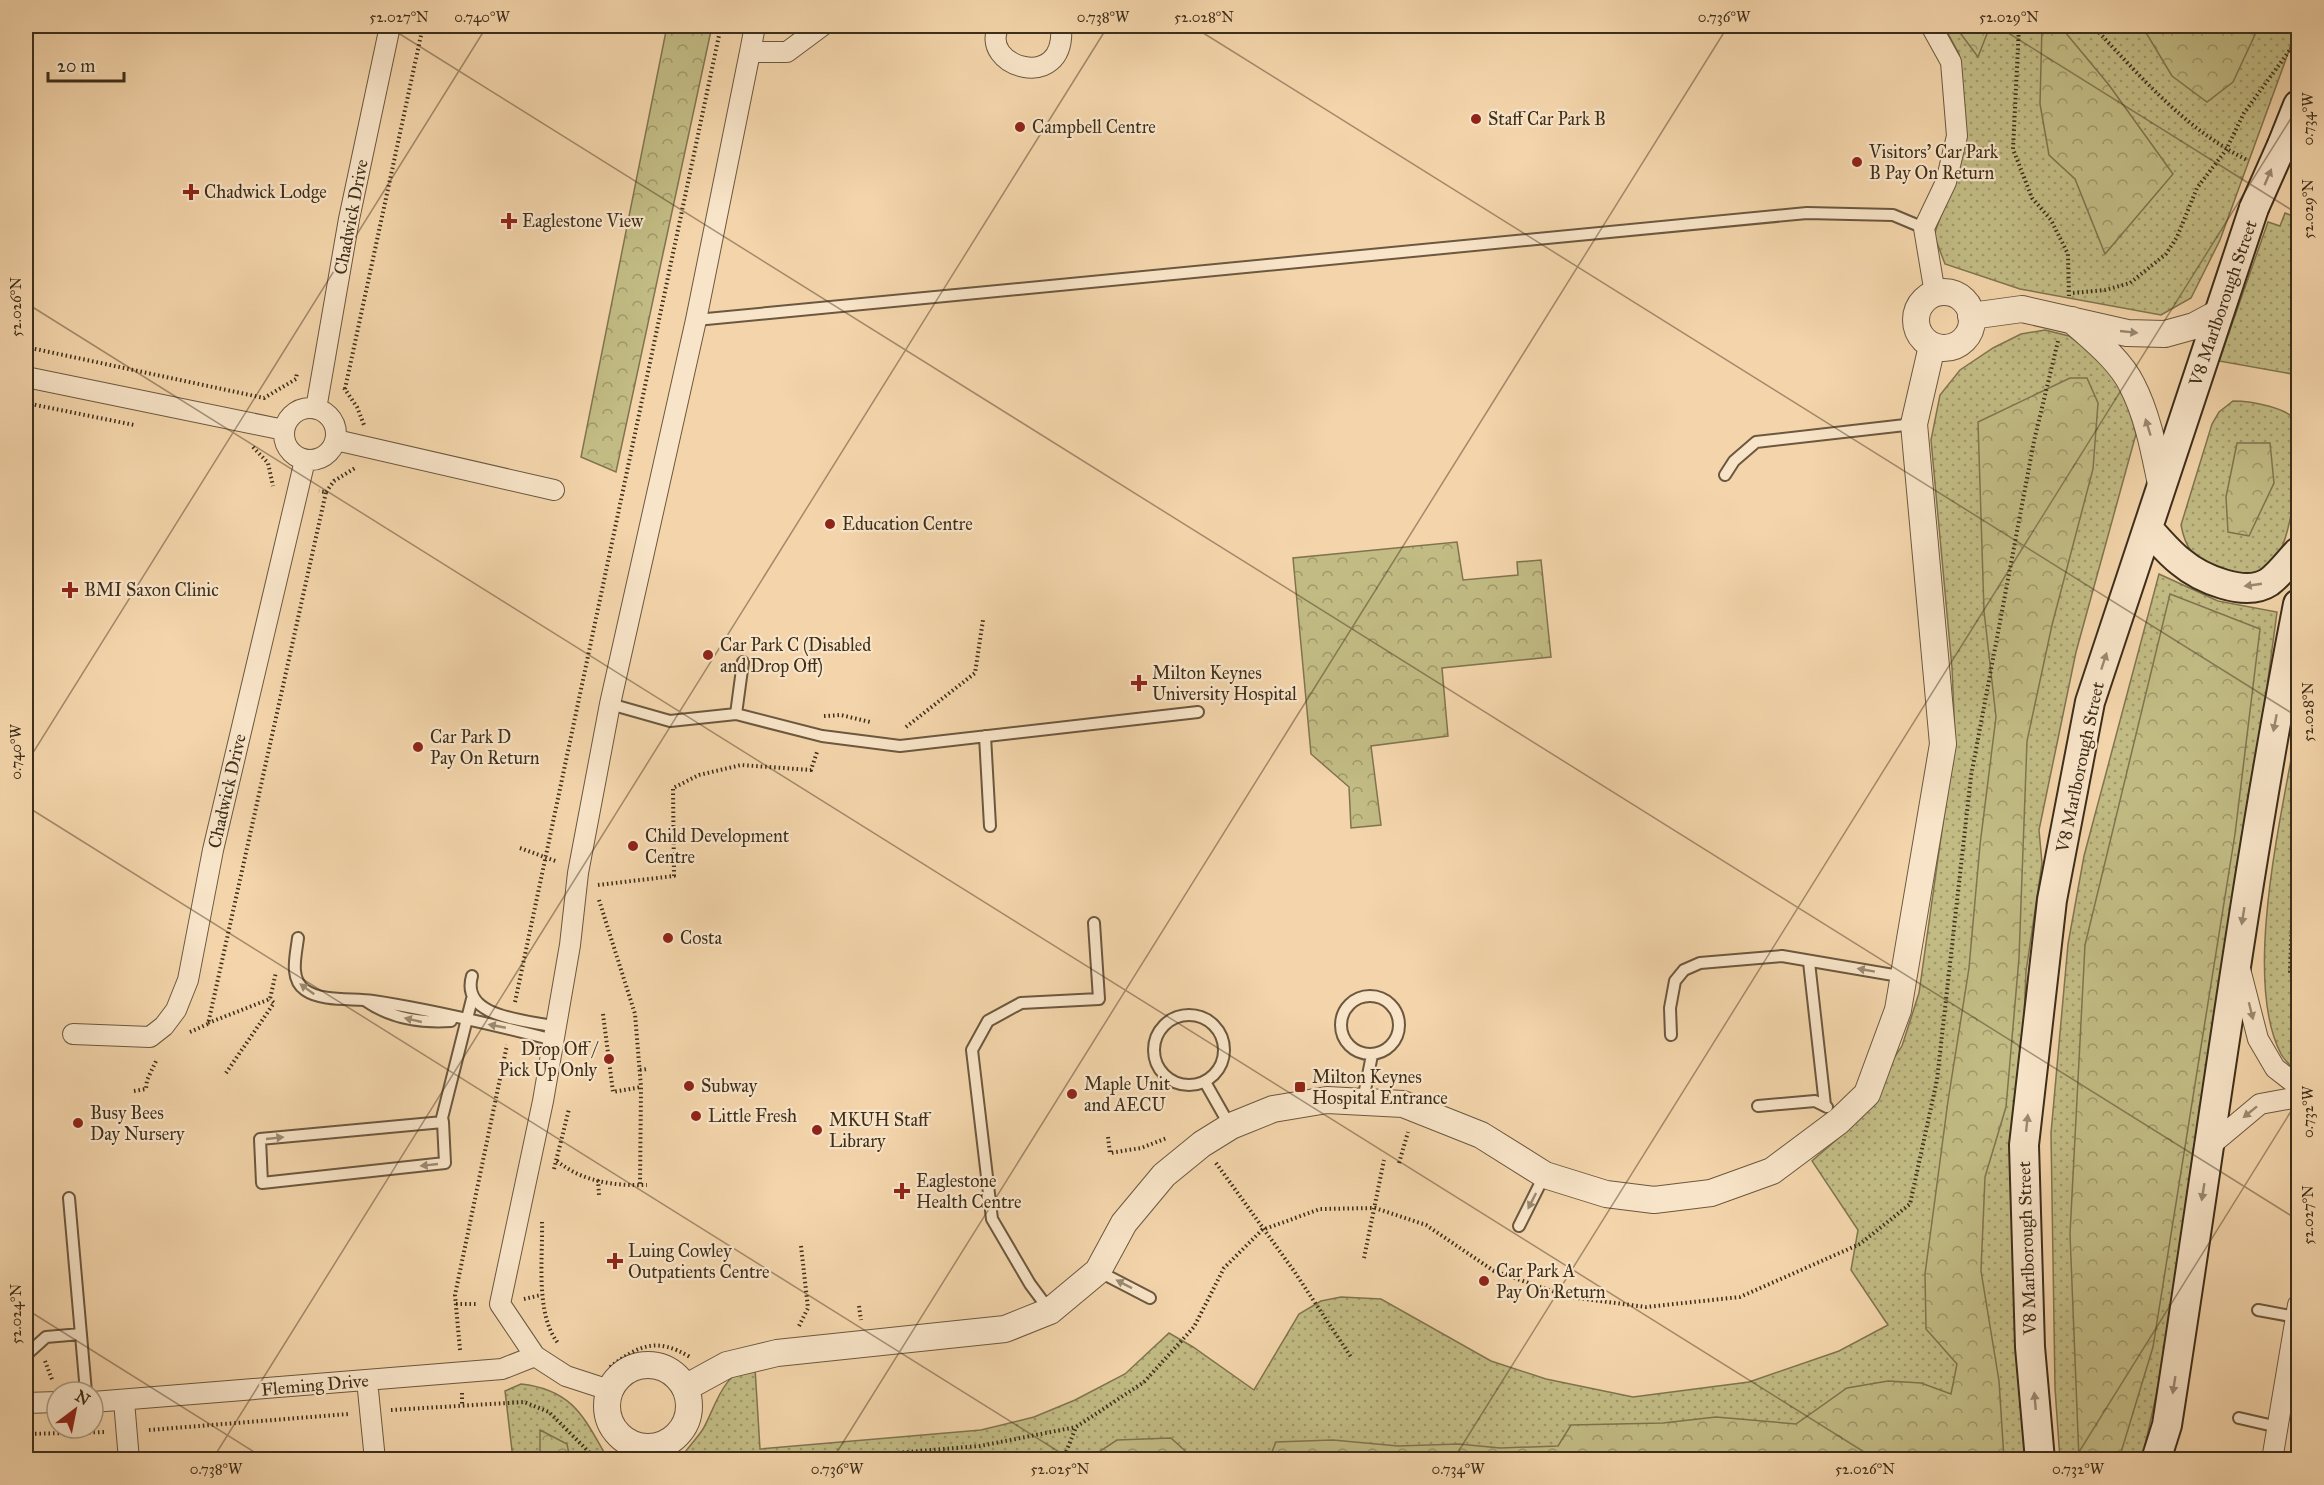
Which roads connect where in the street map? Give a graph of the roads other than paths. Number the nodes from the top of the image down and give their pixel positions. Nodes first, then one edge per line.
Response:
1 (390, 26) edge
2 (755, 26) edge
3 (822, 26) edge
4 (999, 26) edge
5 (1061, 26) edge
6 (1930, 26) edge
7 (750, 52) junction
8 (2298, 105) edge
9 (1924, 228) junction
10 (1935, 294) junction
11 (2220, 312) junction
12 (1971, 316) junction
13 (2068, 319) junction
14 (696, 320) junction
15 (1932, 346) junction
16 (26, 377) edge
17 (316, 409) junction
18 (1914, 424) junction
19 (284, 430) junction
20 (336, 440) junction
21 (305, 460) junction
22 (1725, 475) dead end
23 (2161, 484) junction
24 (554, 490) dead end
25 (2148, 529) junction
26 (2298, 552) edge
27 (2298, 604) edge
28 (743, 662) dead end
29 (610, 704) junction
30 (1198, 712) dead end
31 (736, 714) junction
32 (985, 736) junction
33 (990, 826) dead end
34 (1094, 923) dead end
35 (298, 938) dead end
36 (2236, 955) junction
37 (1809, 962) junction
38 (472, 976) dead end
39 (1905, 977) junction
40 (472, 999) junction
41 (466, 1020) junction
42 (555, 1033) junction
43 (74, 1034) dead end
44 (1671, 1035) dead end
45 (1372, 1055) junction
46 (1205, 1082) junction
47 (2298, 1086) edge
48 (2298, 1097) edge
49 (1363, 1100) junction
50 (1758, 1106) dead end
51 (1832, 1113) junction
52 (443, 1122) junction
53 (1231, 1126) junction
54 (2211, 1145) junction
55 (1545, 1175) junction
56 (69, 1198) dead end
57 (1520, 1226) dead end
58 (1098, 1271) junction
59 (1150, 1298) dead end
60 (2258, 1310) dead end
61 (1050, 1311) junction
62 (2297, 1311) edge
63 (81, 1334) junction
64 (26, 1355) edge
65 (535, 1356) junction
66 (85, 1380) edge
67 (367, 1380) junction
68 (608, 1380) junction
69 (685, 1388) junction
70 (124, 1401) junction
71 (45, 1402) edge
72 (105, 1402) edge
73 (26, 1403) edge
74 (2238, 1418) dead end
75 (2278, 1427) junction
76 (636, 1453) edge
77 (129, 1460) edge
78 (375, 1460) edge
79 (2040, 1460) edge
80 (2156, 1460) edge
81 (2272, 1460) edge

1 - 17 street, Chadwick Drive
2 - 7 street
3 - 7 street
4 - 5 street
6 - 9 street
7 - 14 street
11 -> 8 main road, V8 Marlborough Street, bridge
9 - 10 street
9 - 14 lane
10 - 12 street
10 - 15 street
13 -> 11 street
11 - 23 main road, V8 Marlborough Street
12 - 13 street
12 - 15 street
23 -> 13 street
14 - 29 street
15 - 18 street
16 - 19 street
17 - 19 street
17 - 20 street
18 - 22 lane
18 - 39 street
19 - 21 street
20 - 21 street
20 - 24 street
21 - 43 street, Chadwick Drive
23 - 25 main road, V8 Marlborough Street
26 -> 25 main road
79 -> 25 main road, V8 Marlborough Street
27 -> 36 main road
28 - 31 lane
29 - 31 lane
29 - 42 street
30 - 32 lane
31 - 32 lane
32 - 33 lane
34 - 61 lane
41 -> 35 lane
36 -> 47 street
36 - 54 main road
39 -> 37 lane
37 - 44 lane
37 - 51 lane
38 - 40 lane
39 - 51 street
40 - 41 lane
40 - 42 lane
42 -> 41 lane
41 - 52 lane
42 - 65 street
45 - 45 lane
45 - 49 lane
46 - 46 lane
46 - 53 lane
48 -> 54 street
49 - 53 street
49 - 55 street
50 - 51 lane
51 - 55 street
52 -> 52 lane
53 - 58 street
54 -> 80 main road
55 -> 57 lane
56 - 63 lane
59 -> 58 lane
58 - 61 street
60 - 62 lane
61 - 69 street
62 - 75 street
63 - 64 lane
63 - 66 lane
65 - 67 street, Fleming Drive
65 - 68 street
67 - 70 street, Fleming Drive
67 - 78 street
68 - 69 street
68 - 76 street
69 - 76 street
70 - 72 street, Fleming Drive
70 - 77 street
71 - 73 street
74 - 75 lane
75 - 81 street

